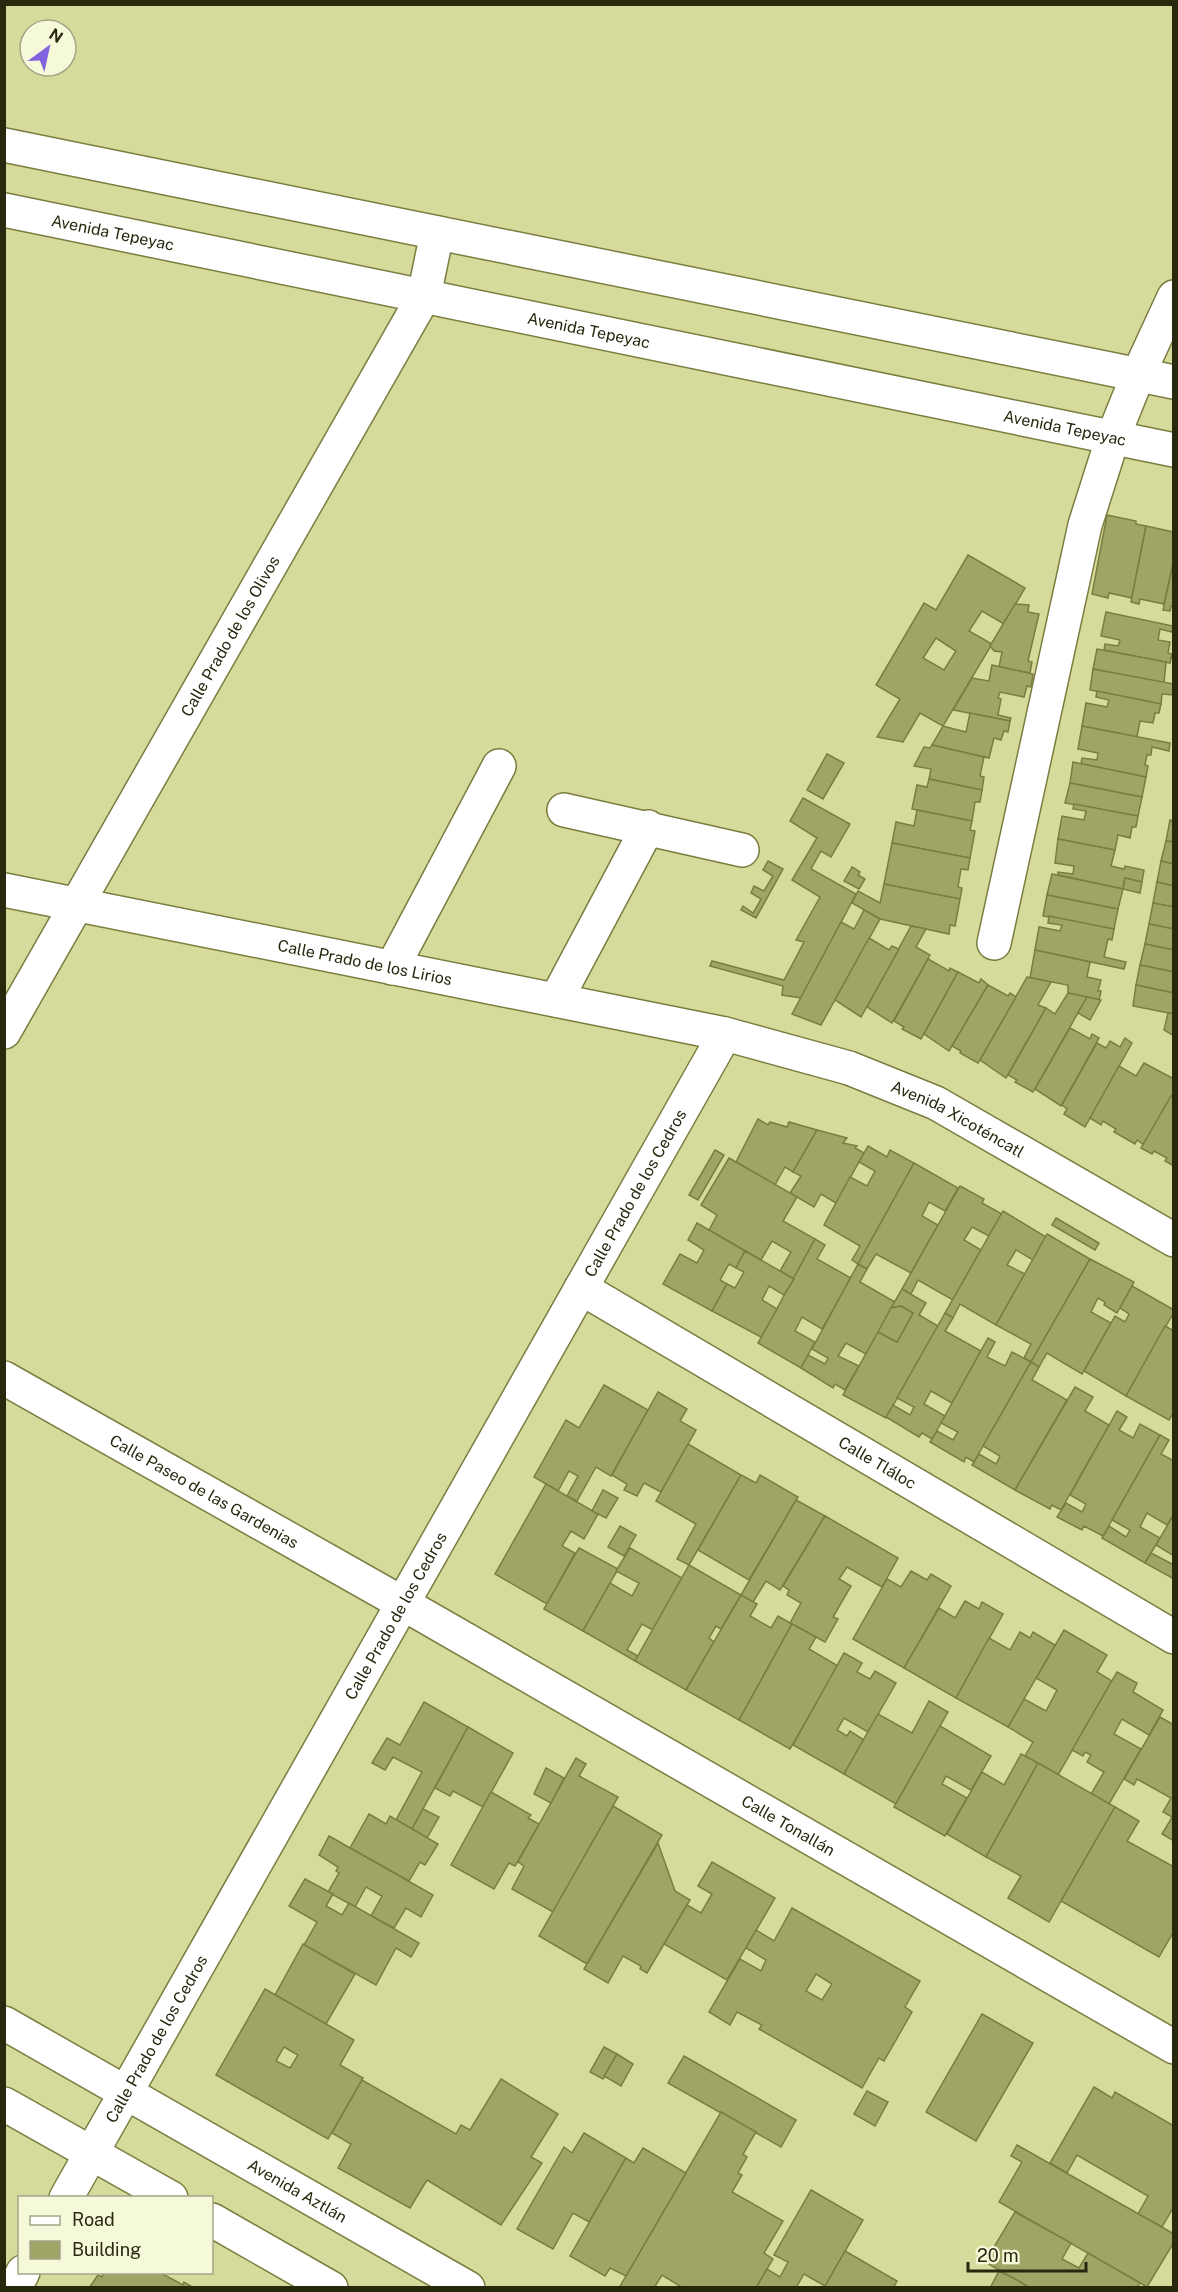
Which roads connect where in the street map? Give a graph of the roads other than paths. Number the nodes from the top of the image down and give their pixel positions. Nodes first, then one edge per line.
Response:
1 (4, 145) edge
2 (4, 210) edge
3 (437, 233) junction
4 (424, 296) junction
5 (1173, 297) edge
6 (1138, 375) junction
7 (1173, 382) edge
8 (1113, 437) junction
9 (1173, 450) edge
10 (499, 766) dead end
11 (564, 810) dead end
12 (648, 827) junction
13 (742, 850) dead end
14 (4, 890) edge
15 (77, 904) junction
16 (994, 943) dead end
17 (392, 968) junction
18 (556, 1000) junction
19 (4, 1032) edge
20 (725, 1034) junction
21 (1173, 1240) edge
22 (581, 1288) junction
23 (4, 1378) edge
24 (402, 1603) junction
25 (1173, 1637) edge
26 (4, 2023) edge
27 (1173, 2047) edge
28 (126, 2092) junction
29 (4, 2104) edge
30 (91, 2153) junction
31 (67, 2196) edge
32 (167, 2196) edge
33 (213, 2221) edge
34 (22, 2274) edge
35 (15, 2288) edge
36 (331, 2288) edge
37 (468, 2288) edge

1 - 3 street
2 - 4 street, Avenida Tepeyac
3 - 4 street, Calle Prado de los Olivos
3 - 6 street
4 - 8 street, Avenida Tepeyac
4 - 15 street, Calle Prado de los Olivos
5 - 6 street
6 - 7 street
6 - 8 street
8 - 9 street, Avenida Tepeyac
8 - 16 street
10 - 17 street
11 - 12 street
12 - 13 street
12 - 18 street
14 - 15 street, Calle Prado de los Lirios
15 - 17 street, Calle Prado de los Lirios
15 - 19 street, Calle Prado de los Olivos
17 - 18 street, Calle Prado de los Lirios
18 - 20 street, Calle Prado de los Lirios
20 - 21 street, Avenida Xicoténcatl
20 - 22 street, Calle Prado de los Cedros
22 - 24 street, Calle Prado de los Cedros
22 - 25 street, Calle Tláloc
23 - 24 street, Calle Paseo de las Gardenias
24 - 27 street, Calle Tonallán
24 - 28 street, Calle Prado de los Cedros
26 - 28 street, Avenida Aztlán
28 - 30 street, Calle Prado de los Cedros
28 - 37 street, Avenida Aztlán
29 - 30 street
30 - 31 street, Calle Prado de los Cedros
30 - 32 street
33 - 36 street
34 - 35 street

